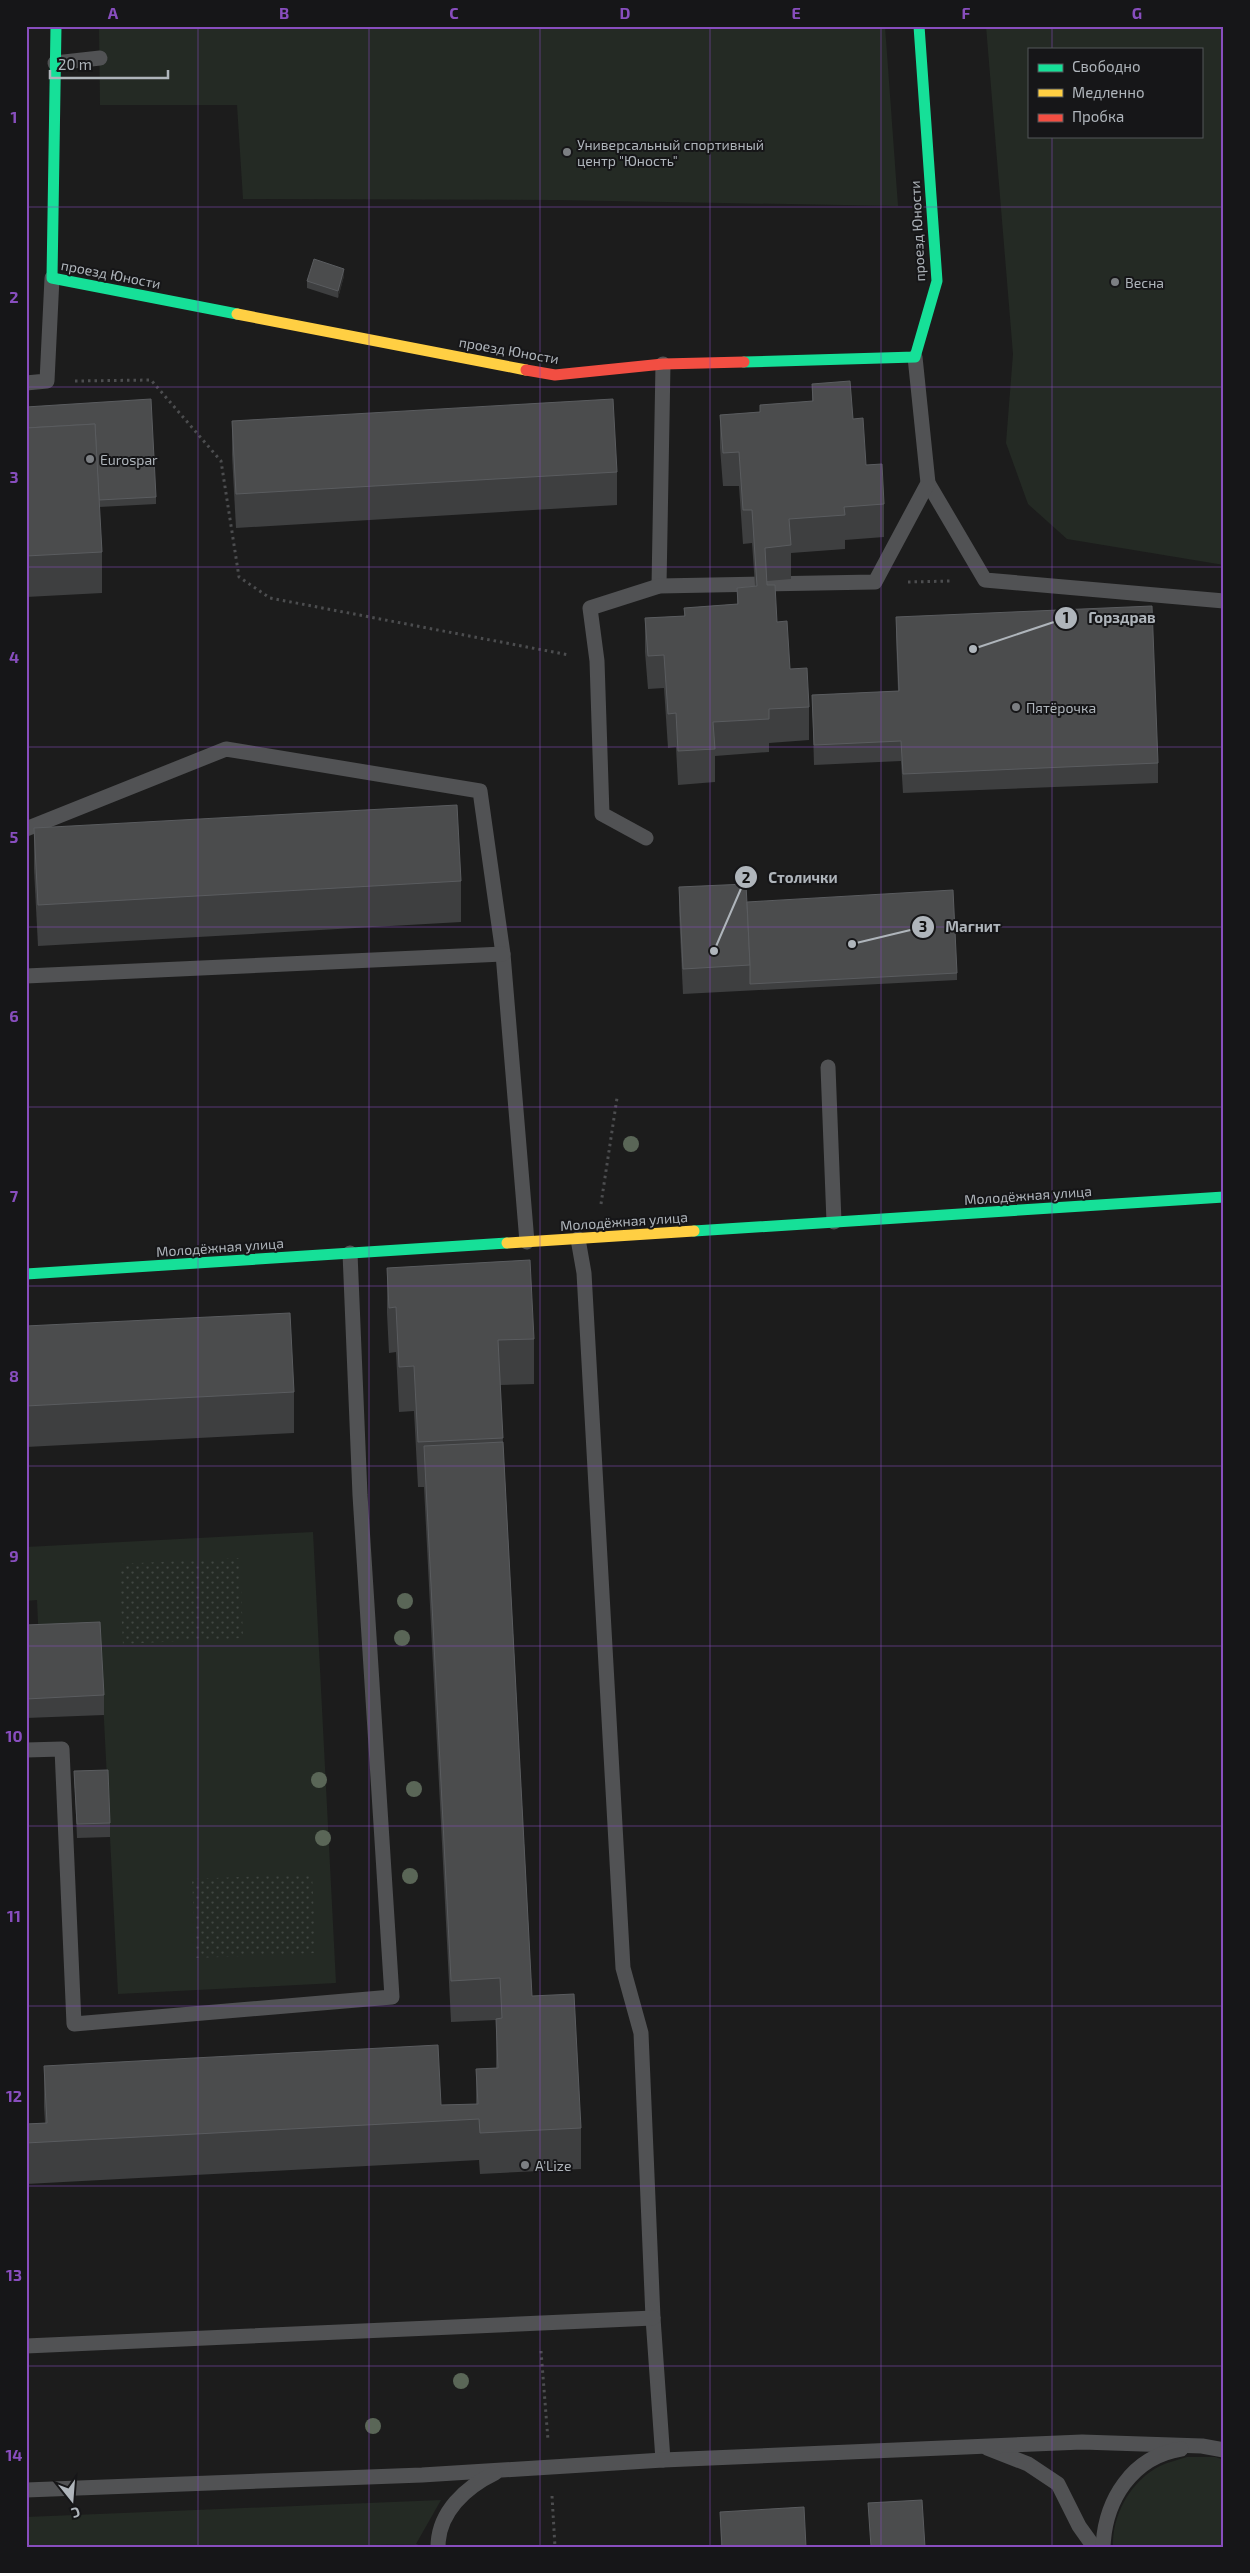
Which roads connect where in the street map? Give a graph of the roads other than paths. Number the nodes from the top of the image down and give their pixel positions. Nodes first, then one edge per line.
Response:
1 (56, 26) edge
2 (919, 26) edge
3 (100, 58) dead end
4 (55, 63) junction
5 (52, 278) junction
6 (915, 357) junction
7 (663, 364) junction
8 (26, 383) edge
9 (928, 483) junction
10 (659, 586) junction
11 (1224, 600) edge
12 (26, 829) edge
13 (646, 838) dead end
14 (503, 954) junction
15 (26, 976) edge
16 (828, 1068) dead end
17 (1224, 1198) edge
18 (834, 1222) junction
19 (578, 1239) junction
20 (527, 1242) junction
21 (350, 1253) junction
22 (26, 1274) edge
23 (26, 1750) edge
24 (653, 2318) junction
25 (26, 2346) edge
26 (981, 2445) junction
27 (1202, 2446) junction
28 (1224, 2450) edge
29 (663, 2460) junction
30 (501, 2470) junction
31 (26, 2490) edge
32 (438, 2547) edge
33 (1094, 2547) edge
34 (1103, 2547) edge

1 - 4 street, проезд Юности
2 - 6 street, проезд Юности
3 - 4 lane
4 - 5 street, проезд Юности
5 - 7 street, проезд Юности
5 - 8 lane
6 - 7 street, проезд Юности
6 - 9 lane
7 - 10 lane
9 - 10 lane
9 - 11 lane
10 - 13 lane
12 - 14 lane
14 - 15 lane
14 - 20 lane
16 - 18 lane
17 - 18 street, Молодёжная улица
18 - 19 street, Молодёжная улица
19 - 20 street, Молодёжная улица
19 - 24 lane
20 - 21 street, Молодёжная улица
21 - 22 street, Молодёжная улица
21 - 23 lane
24 - 25 lane
24 - 29 lane
26 - 27 lane
26 - 29 lane
26 - 33 lane
27 - 28 lane
27 - 34 lane
29 - 30 lane
30 - 31 lane
30 - 32 lane

